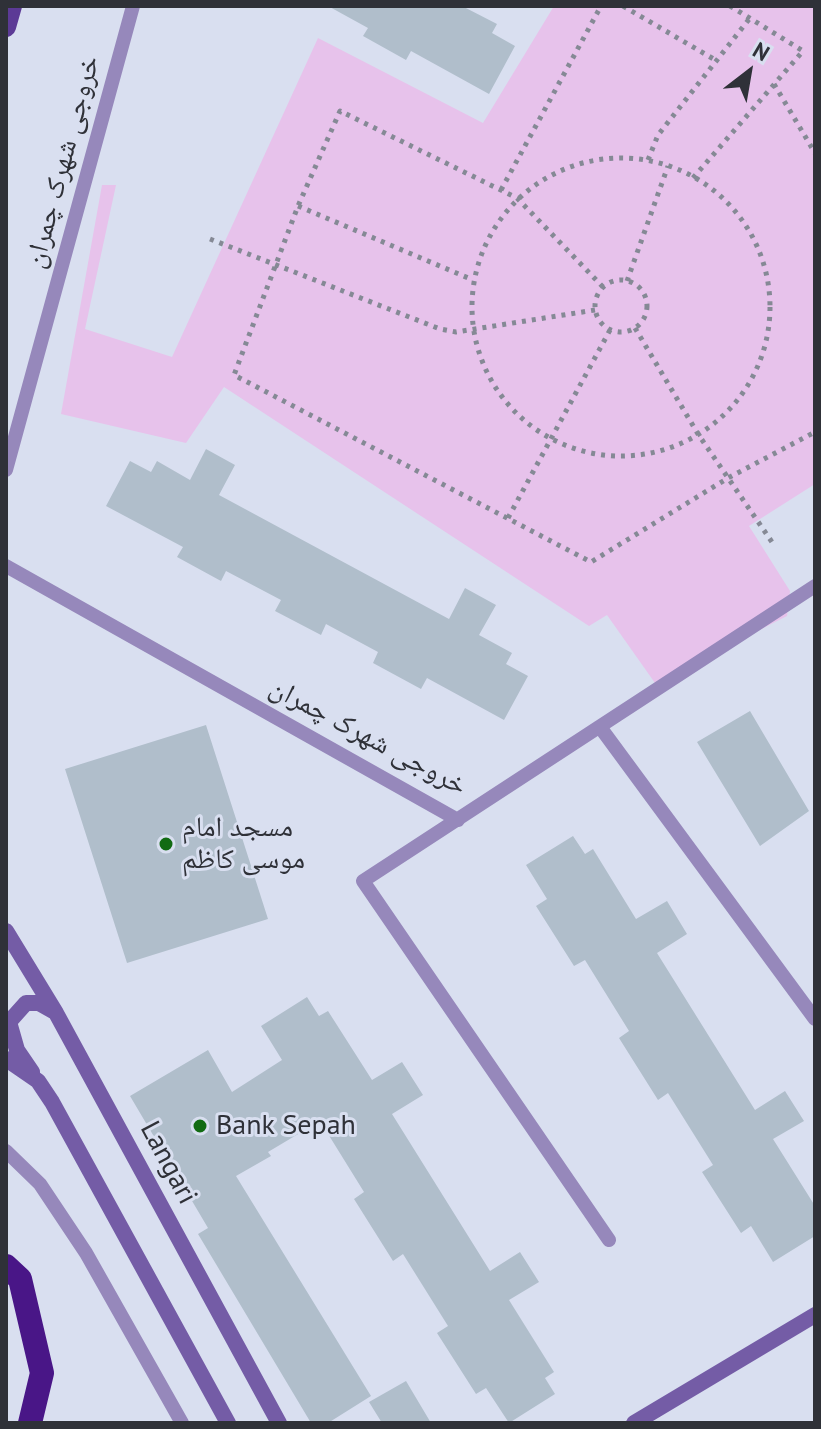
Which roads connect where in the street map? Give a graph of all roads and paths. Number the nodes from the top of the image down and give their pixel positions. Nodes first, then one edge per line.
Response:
1 (12, 6) edge
2 (133, 6) edge
3 (601, 6) edge
4 (623, 6) edge
5 (730, 6) edge
6 (750, 18) junction
7 (6, 27) edge
8 (717, 61) junction
9 (774, 84) junction
10 (815, 153) edge
11 (648, 160) junction
12 (668, 166) junction
13 (693, 178) junction
14 (501, 190) junction
15 (517, 198) junction
16 (298, 206) junction
17 (210, 239) dead end
18 (278, 264) junction
19 (473, 280) junction
20 (627, 281) junction
21 (603, 287) junction
22 (595, 310) junction
23 (471, 327) junction
24 (635, 328) junction
25 (610, 330) junction
26 (815, 432) edge
27 (698, 434) junction
28 (550, 439) junction
29 (6, 470) edge
30 (728, 478) junction
31 (508, 518) junction
32 (774, 545) dead end
33 (6, 566) edge
34 (815, 586) edge
35 (600, 727) junction
36 (458, 820) junction
37 (6, 931) edge
38 (56, 1013) junction
39 (815, 1019) edge
40 (6, 1059) edge
41 (38, 1081) junction
42 (6, 1151) edge
43 (609, 1240) dead end
44 (6, 1266) edge
45 (815, 1315) edge
46 (30, 1423) edge
47 (182, 1423) edge
48 (228, 1423) edge
49 (279, 1423) edge
50 (634, 1423) edge

1 - 7 main road
2 - 29 lane, خروجی شهرک چمران
3 - 14 path
4 - 8 path
5 - 6 path
6 - 8 path
6 - 9 path
8 - 11 path
9 - 10 path
9 - 13 path
11 - 12 path
11 - 15 path
12 - 13 path
12 - 20 path
13 - 27 path
14 - 15 path
14 - 16 path
15 - 19 path
15 - 21 path
16 - 18 path
16 - 19 path
17 - 18 path
18 - 23 path
18 - 31 path
19 - 23 path
20 - 21 path
20 - 24 path
21 - 22 path
22 - 23 path
22 - 25 path
23 - 28 path
24 - 25 path
24 - 27 path
25 - 28 path
26 - 30 path
27 - 28 path
27 - 30 path
28 - 31 path
30 - 31 path
30 - 32 path
33 - 36 lane, خروجی شهرک چمران
34 - 35 lane, خروجی شهرک چمران
35 - 36 lane, خروجی شهرک چمران
35 - 39 lane
36 - 43 lane
37 - 38 main road, Langari
38 - 41 main road
38 - 49 main road, Langari
40 - 41 main road
41 - 48 main road
42 - 47 lane
44 - 46 highway
45 - 50 main road

